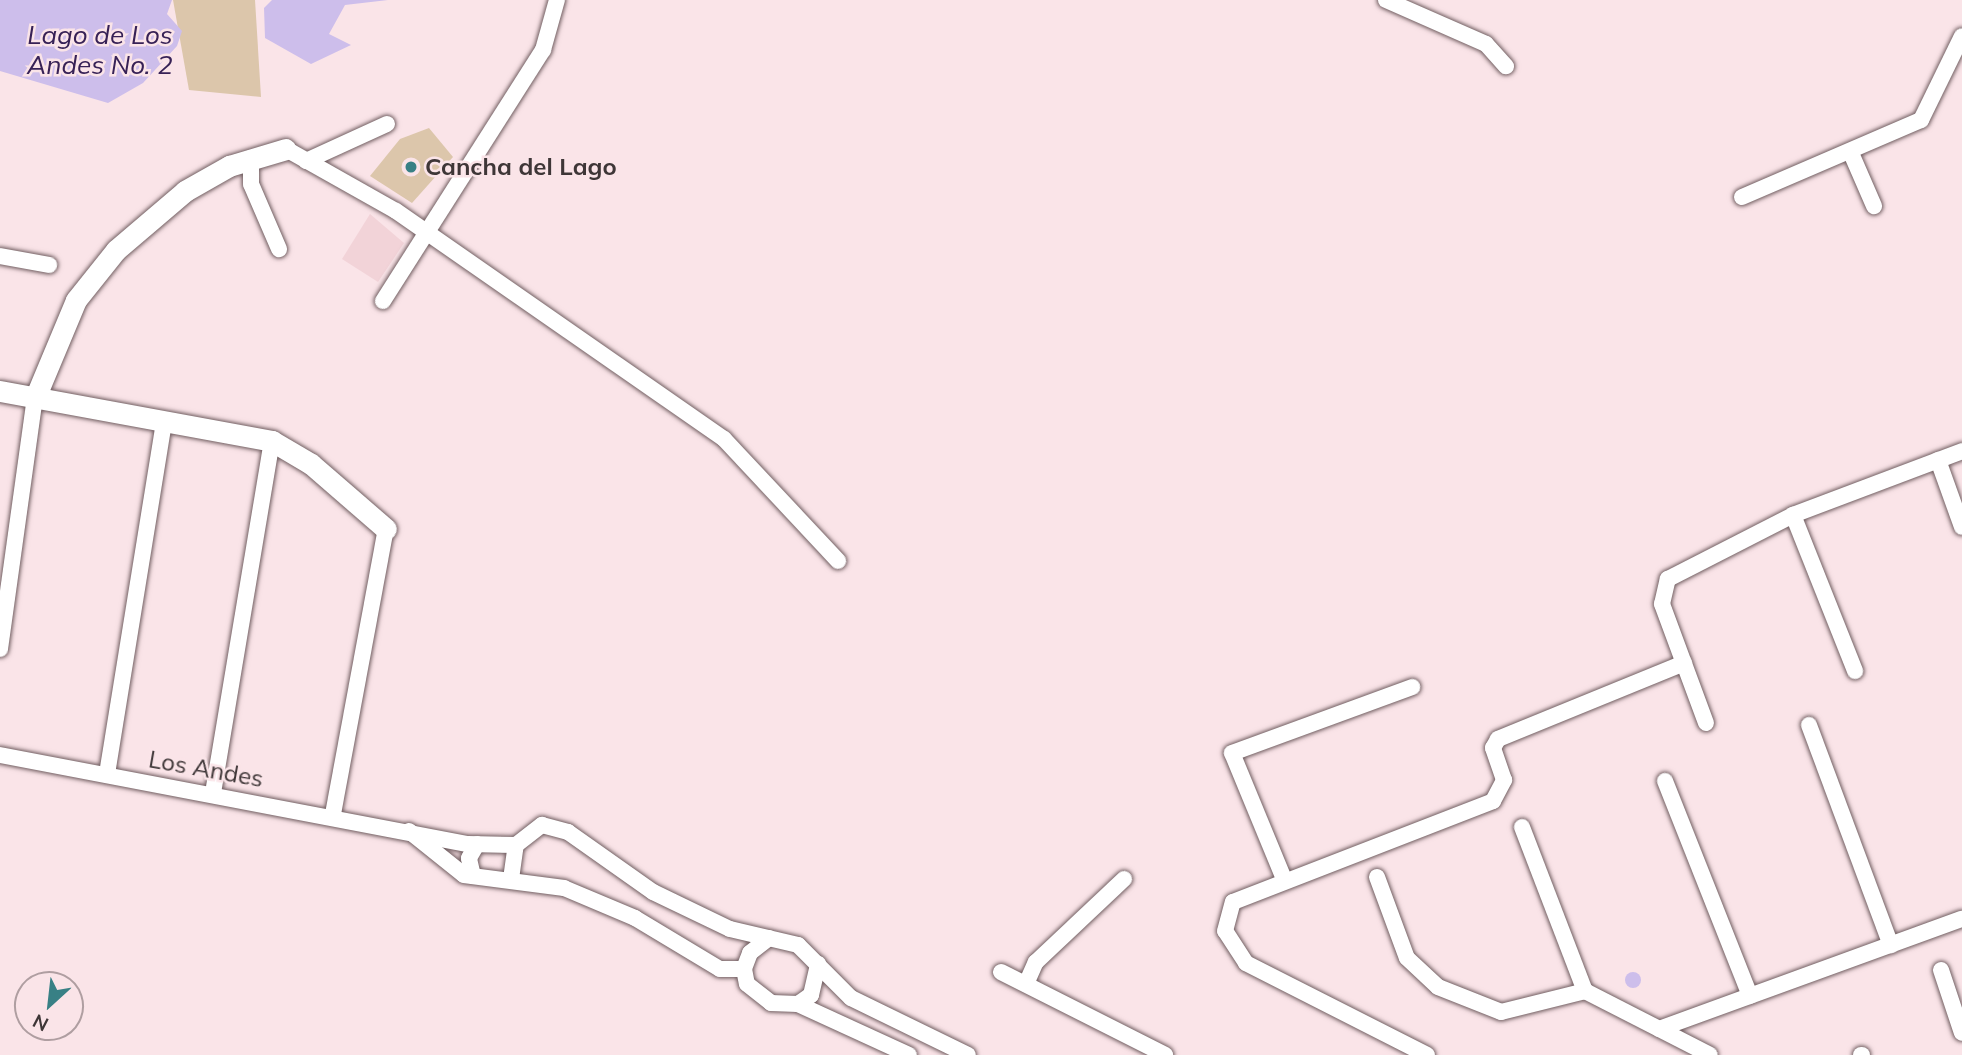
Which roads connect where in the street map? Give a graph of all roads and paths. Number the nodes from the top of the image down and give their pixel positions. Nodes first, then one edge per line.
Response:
1 (556, 0) edge
2 (1386, 0) edge
3 (1962, 36) edge
4 (1506, 66) dead end
5 (387, 124) dead end
6 (286, 149) joint
7 (1851, 153) junction
8 (251, 158) junction
9 (306, 161) junction
10 (1742, 197) dead end
11 (1874, 206) dead end
12 (423, 230) junction
13 (279, 248) dead end
14 (0, 256) edge
15 (49, 265) dead end
16 (383, 301) dead end
17 (0, 391) edge
18 (35, 398) junction
19 (164, 422) junction
20 (272, 441) junction
21 (1962, 451) edge
22 (1938, 460) junction
23 (1793, 515) junction
24 (1962, 527) edge
25 (386, 529) joint
26 (838, 561) dead end
27 (0, 649) edge
28 (1684, 663) junction
29 (1855, 671) dead end
30 (1412, 687) dead end
31 (1706, 723) dead end
32 (1809, 726) dead end
33 (0, 755) edge
34 (107, 774) junction
35 (1665, 781) dead end
36 (214, 793) junction
37 (332, 814) junction
38 (405, 827) junction
39 (1522, 827) dead end
40 (477, 844) junction
41 (516, 845) junction
42 (473, 876) junction
43 (1377, 877) dead end
44 (511, 879) junction
45 (1124, 879) dead end
46 (1284, 879) junction
47 (1962, 919) edge
48 (769, 938) junction
49 (1891, 945) junction
50 (818, 964) junction
51 (744, 970) junction
52 (1941, 970) dead end
53 (1001, 972) dead end
54 (1026, 984) junction
55 (1585, 991) junction
56 (1750, 996) junction
57 (798, 1004) junction
58 (1687, 1018) junction
59 (1658, 1029) junction
60 (1962, 1033) edge
61 (959, 1053) edge
62 (1709, 1054) edge
63 (909, 1055) edge
64 (1164, 1055) edge
65 (1427, 1055) edge

1 - 12 street
2 - 4 street
3 - 7 street
5 - 9 street
6 - 8 street
6 - 9 street
7 - 10 street
7 - 11 street
8 - 13 street
8 - 18 street
9 - 12 street
12 - 16 street
12 - 26 street
14 - 15 street
17 - 18 street
18 - 19 street
18 - 27 street
19 - 20 street
19 - 34 street
20 - 25 street
20 - 36 street
21 - 22 street
22 - 23 street
22 - 24 street
23 - 28 street
23 - 29 street
25 - 37 street
28 - 31 street
28 - 46 street
30 - 46 street
32 - 49 street
33 - 34 street, Los Andes
34 - 36 street, Los Andes
35 - 56 street
36 - 37 street, Los Andes
37 - 38 street, Los Andes
38 - 40 street, Los Andes
38 - 42 street
39 - 55 street
40 - 41 street, Los Andes
40 - 42 street
41 - 44 street
41 - 48 street
42 - 44 street
43 - 55 street
44 - 51 street
45 - 54 street
46 - 65 street
47 - 49 street
48 - 50 street
48 - 51 street
49 - 56 street
50 - 57 street
50 - 61 street
51 - 57 street
52 - 60 street
53 - 54 street
54 - 64 street
55 - 59 street
56 - 58 street
57 - 63 street
58 - 59 street
58 - 62 street
59 - 62 street

